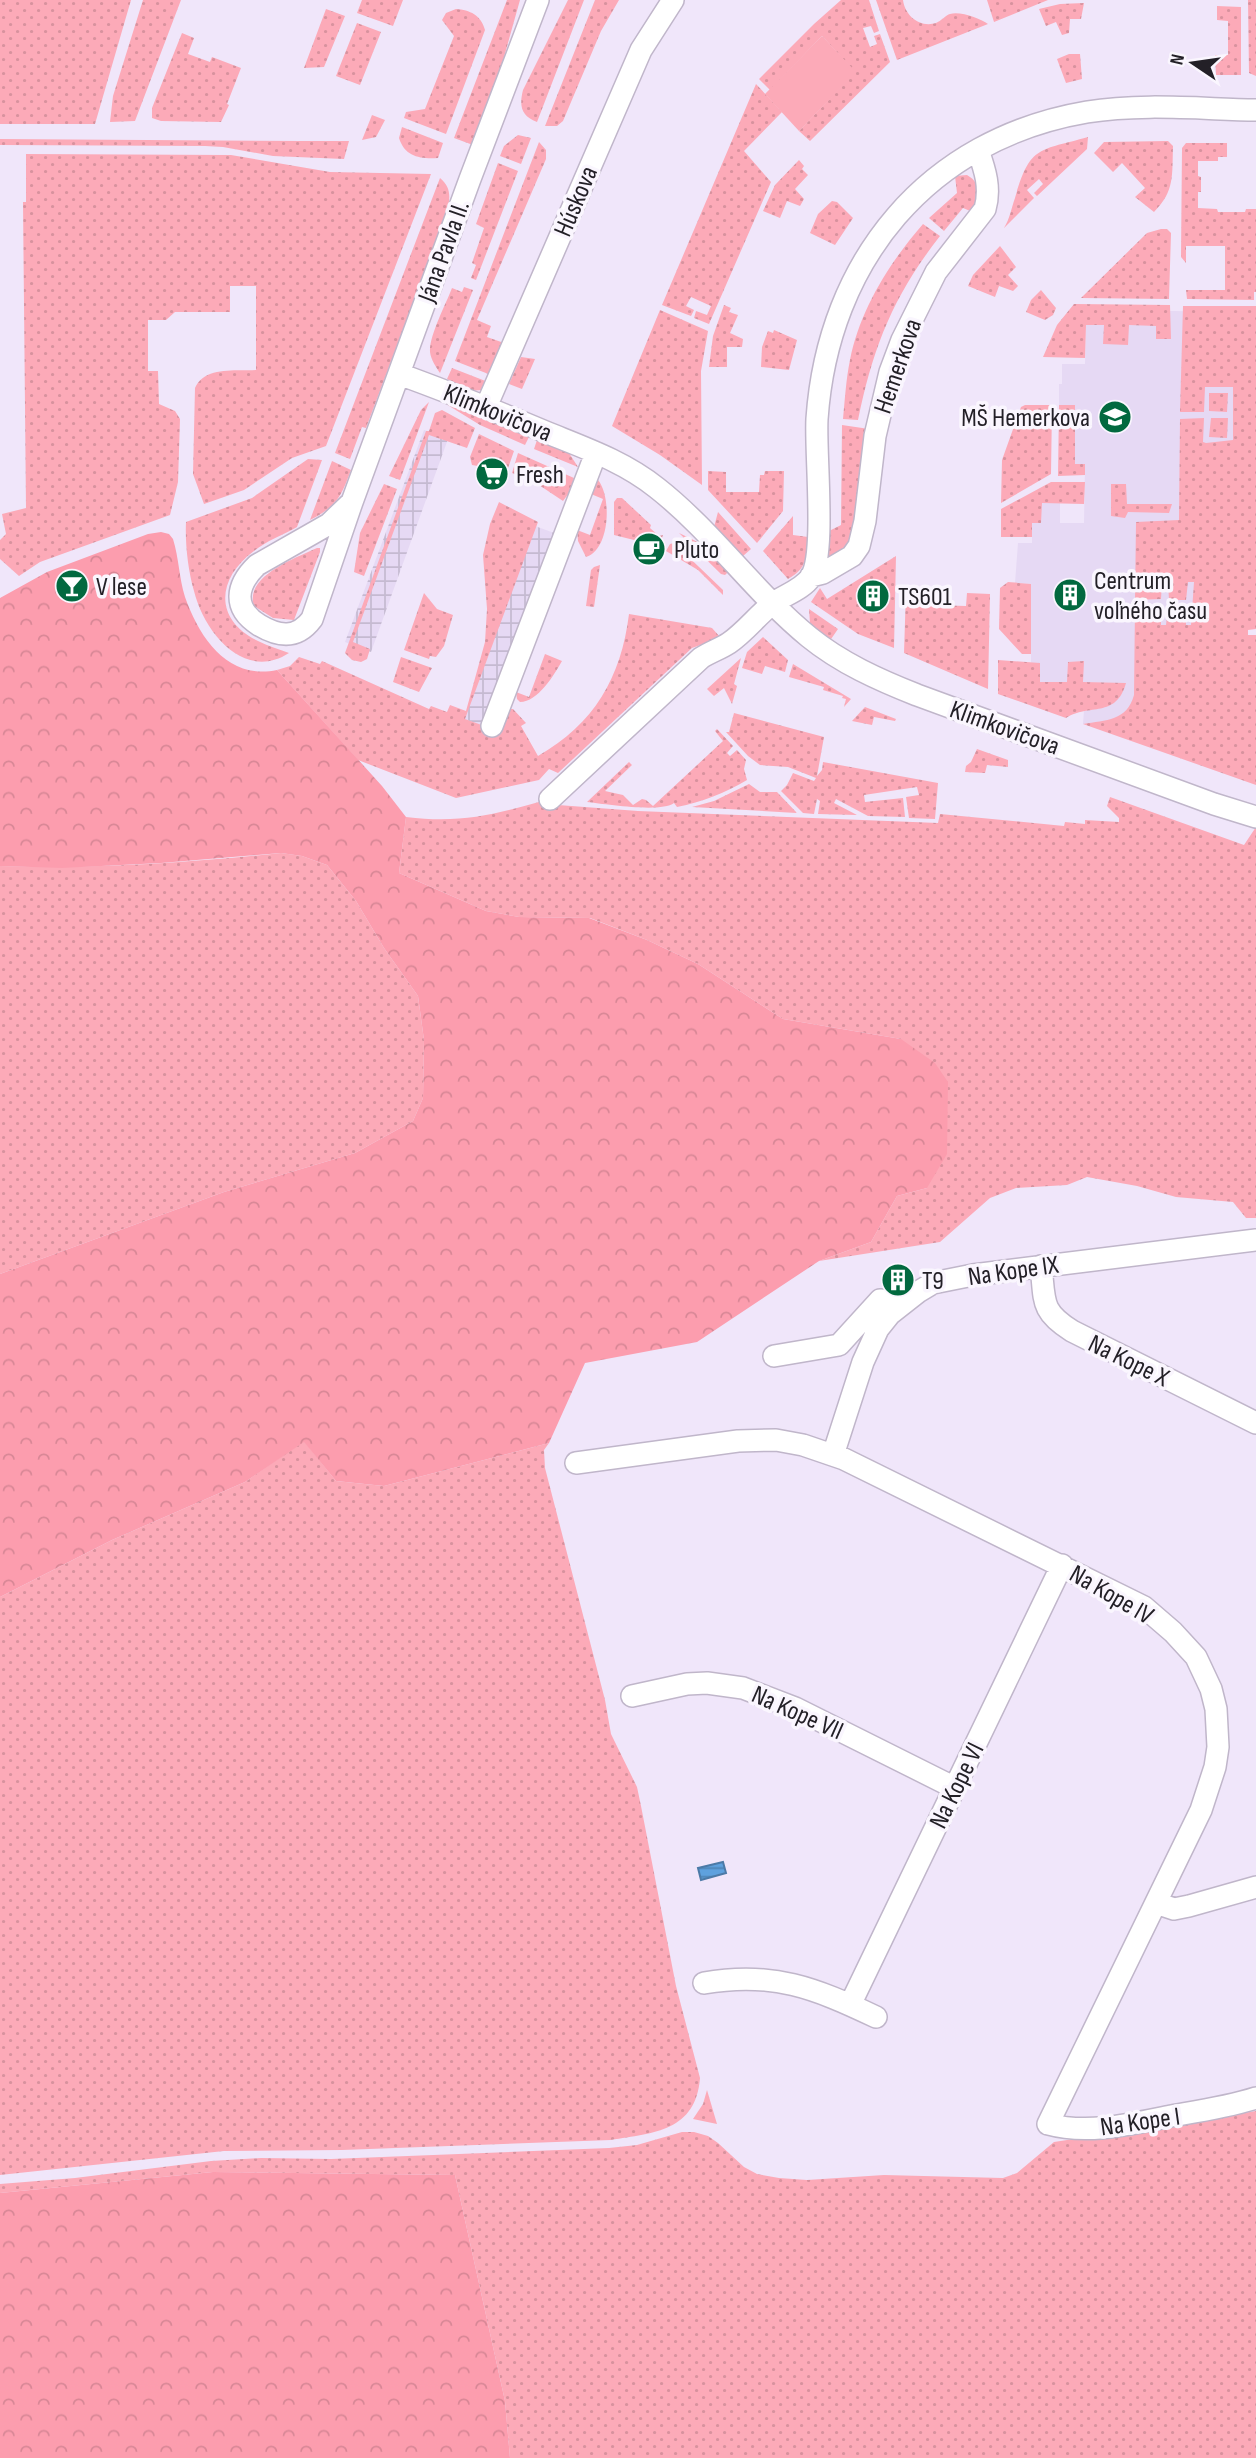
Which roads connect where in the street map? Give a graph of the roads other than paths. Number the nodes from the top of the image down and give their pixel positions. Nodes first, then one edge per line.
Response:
1 (538, 0) edge
2 (673, 0) edge
3 (1256, 110) edge
4 (978, 150) junction
5 (399, 374) junction
6 (486, 407) junction
7 (596, 453) junction
8 (352, 502) junction
9 (811, 576) junction
10 (773, 604) junction
11 (492, 726) dead end
12 (550, 799) dead end
13 (1256, 817) edge
14 (1256, 1240) edge
15 (1041, 1266) junction
16 (903, 1303) junction
17 (774, 1356) dead end
18 (1256, 1423) edge
19 (833, 1455) junction
20 (576, 1463) dead end
21 (1062, 1565) junction
22 (632, 1696) dead end
23 (954, 1788) junction
24 (1256, 1887) edge
25 (1156, 1903) junction
26 (704, 1983) dead end
27 (850, 2005) junction
28 (876, 2017) dead end
29 (1256, 2098) edge
30 (1048, 2124) joint

1 - 5 street, Jána Pavla II.
2 - 6 street, Húskova
3 - 4 street
4 - 9 street
4 - 9 street, Hemerkova
5 - 6 street, Klimkovičova
5 - 8 street, Jána Pavla II.
6 - 7 street, Klimkovičova
7 - 10 street, Klimkovičova
7 - 11 street
8 - 8 street, Jána Pavla II.
9 - 10 street, Hemerkova
10 - 12 street
10 - 13 street, Klimkovičova
14 - 15 street, Na Kope IX
15 - 16 street, Na Kope IX
15 - 18 street, Na Kope X
16 - 17 street
16 - 19 street, Na Kope IX
19 - 20 street, Na Kope IV
19 - 21 street, Na Kope IV
21 - 23 street, Na Kope VI
21 - 25 street, Na Kope IV
22 - 23 street, Na Kope VII
23 - 27 street, Na Kope VI
24 - 25 street
25 - 30 street, Na Kope IV
26 - 27 street
27 - 28 street
29 - 30 street, Na Kope I

